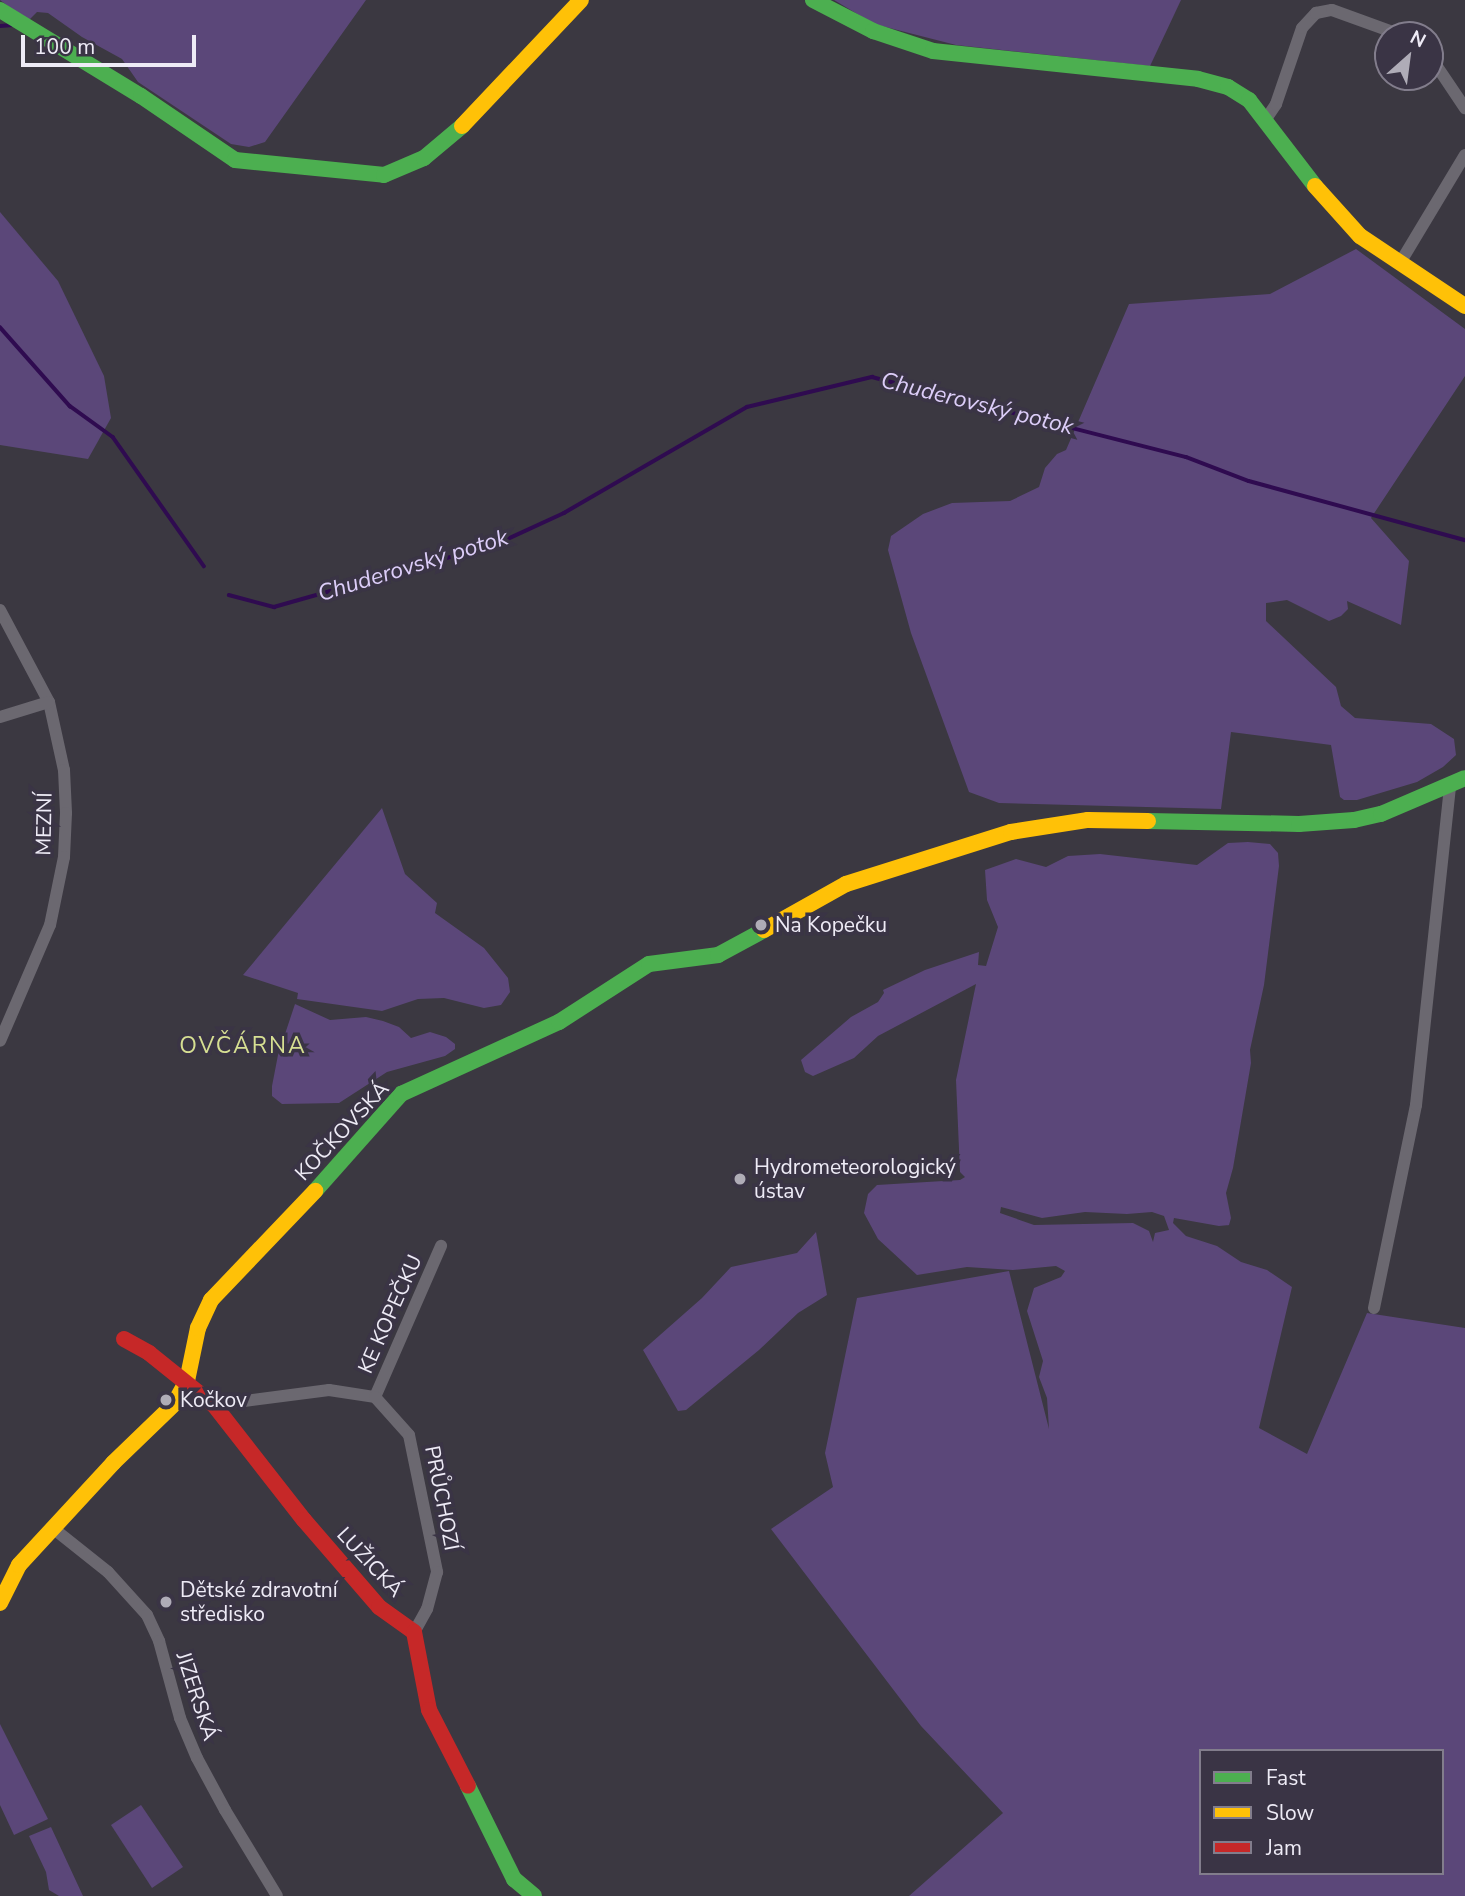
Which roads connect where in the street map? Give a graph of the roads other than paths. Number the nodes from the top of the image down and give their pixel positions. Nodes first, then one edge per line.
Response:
1 (581, 0) edge
2 (813, 0) edge
3 (7, 15) edge
4 (1374, 25) edge
5 (1444, 75) edge
6 (1465, 81) edge
7 (1451, 84) junction
8 (1465, 108) edge
9 (1266, 119) junction
10 (1465, 155) edge
11 (1400, 263) junction
12 (1465, 306) edge
13 (0, 610) edge
14 (49, 702) junction
15 (0, 717) edge
16 (1457, 781) edge
17 (0, 1041) edge
18 (441, 1246) dead end
19 (1374, 1308) dead end
20 (124, 1339) dead end
21 (187, 1381) junction
22 (375, 1397) junction
23 (214, 1405) junction
24 (54, 1529) junction
25 (0, 1603) edge
26 (414, 1632) junction
27 (278, 1896) edge
28 (534, 1896) edge

1 - 3 street
2 - 9 street
4 - 9 street
5 - 7 street
6 - 7 street
7 - 8 street
9 - 11 street
10 - 11 street
11 - 12 street
13 - 14 street, MEZNÍ
14 - 15 street
14 - 17 street, MEZNÍ
16 - 19 street
16 - 21 street, KOČKOVSKÁ
18 - 22 street, KE KOPEČKU
20 - 21 street, LUŽICKÁ
21 - 23 street, LUŽICKÁ
21 - 24 street, KOČKOVSKÁ
22 - 23 street
22 - 26 street, PRŮCHOZÍ
23 - 26 street, LUŽICKÁ
24 - 25 street, KOČKOVSKÁ
24 - 27 street, JIZERSKÁ
26 - 28 street

